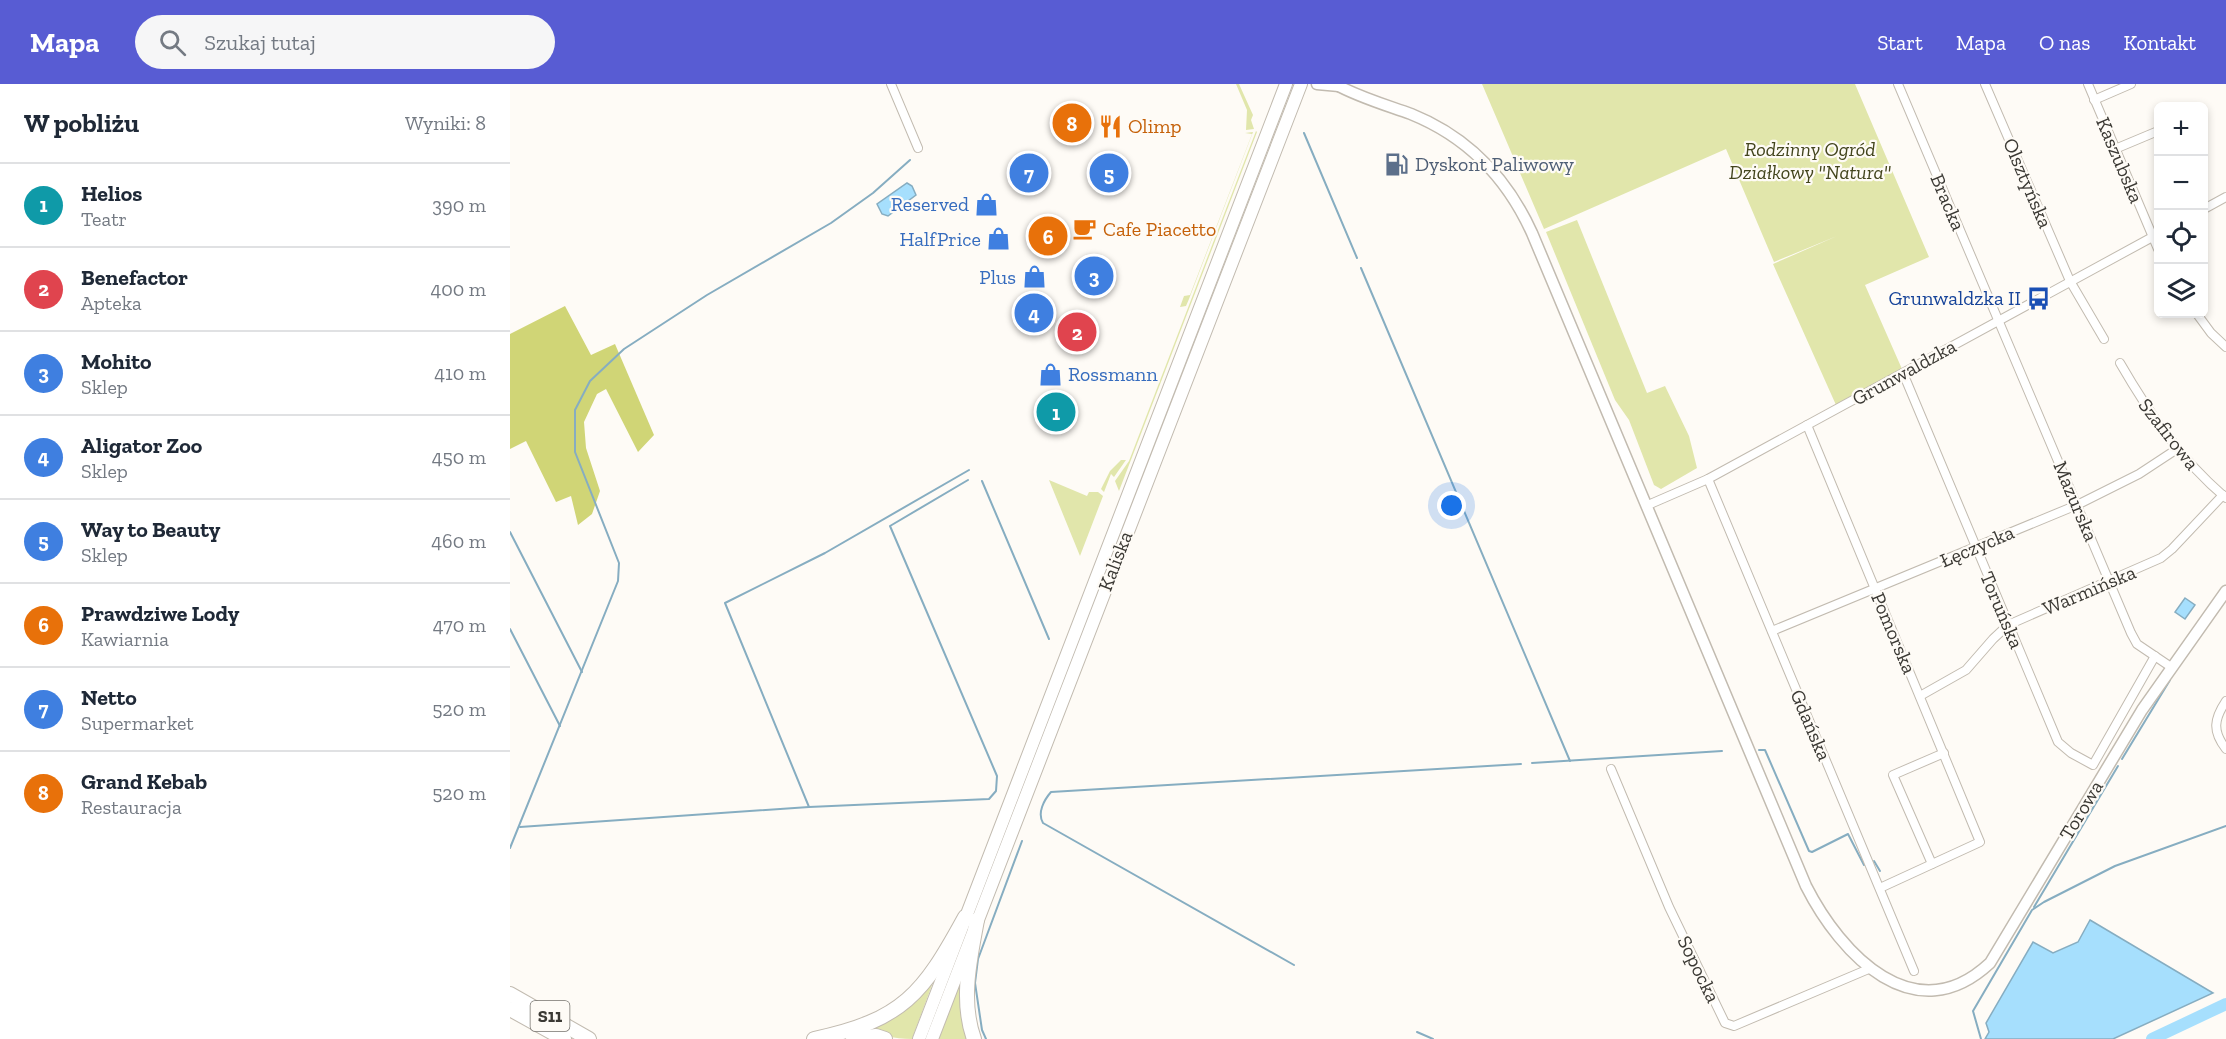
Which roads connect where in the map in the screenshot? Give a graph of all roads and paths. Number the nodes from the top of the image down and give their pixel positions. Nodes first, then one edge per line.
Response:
1 (891, 84) edge
2 (1286, 84) edge
3 (1301, 84) edge
4 (1317, 84) edge
5 (1898, 84) edge
6 (1985, 84) edge
7 (2088, 84) edge
8 (2131, 84) edge
9 (1338, 85) edge
10 (2094, 100) junction
11 (2154, 133) edge
12 (918, 148) dead end
13 (2115, 148) junction
14 (2226, 197) edge
15 (2208, 208) edge
16 (2154, 231) edge
17 (2154, 236) edge
18 (2070, 281) junction
19 (2200, 318) edge
20 (1998, 321) junction
21 (2104, 339) dead end
22 (2226, 347) edge
23 (2120, 363) dead end
24 (1903, 373) junction
25 (1806, 425) junction
26 (2177, 449) junction
27 (1708, 479) junction
28 (2224, 496) edge
29 (2077, 505) junction
30 (1648, 506) junction
31 (1975, 547) junction
32 (2110, 581) junction
33 (1876, 589) junction
34 (2226, 591) edge
35 (2008, 625) junction
36 (1772, 631) junction
37 (2155, 656) junction
38 (2171, 667) junction
39 (1920, 696) junction
40 (2226, 701) edge
41 (2226, 748) edge
42 (1944, 753) junction
43 (1611, 770) dead end
44 (1932, 864) junction
45 (1880, 888) junction
46 (971, 919) junction
47 (1870, 968) junction
48 (1914, 971) dead end
49 (510, 994) edge
50 (510, 1009) edge
51 (564, 1039) edge
52 (589, 1039) edge
53 (814, 1039) edge
54 (853, 1039) edge
55 (885, 1039) edge
56 (919, 1039) edge
57 (932, 1039) edge
58 (975, 1039) edge

1 - 12 street
2 - 46 main road, Kaliska
3 - 46 main road, Kaliska
4 - 9 street
5 - 20 street, Bracka
6 - 18 street, Olsztyńska
7 - 10 street, Kaszubska
8 - 10 street
9 - 30 street
10 - 13 street, Kaszubska
11 - 13 street
13 - 16 street, Kaszubska
14 - 15 street
17 - 18 street, Grunwaldzka
18 - 20 street, Grunwaldzka
18 - 21 street
19 - 22 street
20 - 24 street, Grunwaldzka
20 - 29 street, Mazurska
23 - 26 street, Szafirowa
24 - 25 street, Grunwaldzka
24 - 31 street, Toruńska
25 - 27 street, Grunwaldzka
25 - 33 street, Pomorska
26 - 28 street, Szafirowa
26 - 29 street, Łęczycka
27 - 30 street, Grunwaldzka
27 - 36 street, Gdańska
28 - 32 street, Warmińska
29 - 31 street, Łęczycka
29 - 32 street, Mazurska
30 - 47 street
31 - 33 street, Łęczycka
31 - 35 street, Toruńska
32 - 35 street, Warmińska
32 - 37 street, Mazurska
33 - 36 street, Łęczycka
33 - 39 street, Pomorska
34 - 38 street, Torowa
35 - 37 street, Toruńska
35 - 39 street, Warmińska
36 - 45 street, Gdańska
37 - 38 street, Mazurska
38 - 47 street, Torowa
39 - 42 street, Pomorska
40 - 41 street
42 - 44 street, Pomorska
42 - 44 street
43 - 47 street, Sopocka
44 - 45 street
45 - 48 street, Gdańska
46 - 53 highway
46 - 56 main road, Kaliska
46 - 57 main road, Kaliska
46 - 58 highway
49 - 52 highway, S11
50 - 51 highway, S11
54 - 55 highway

